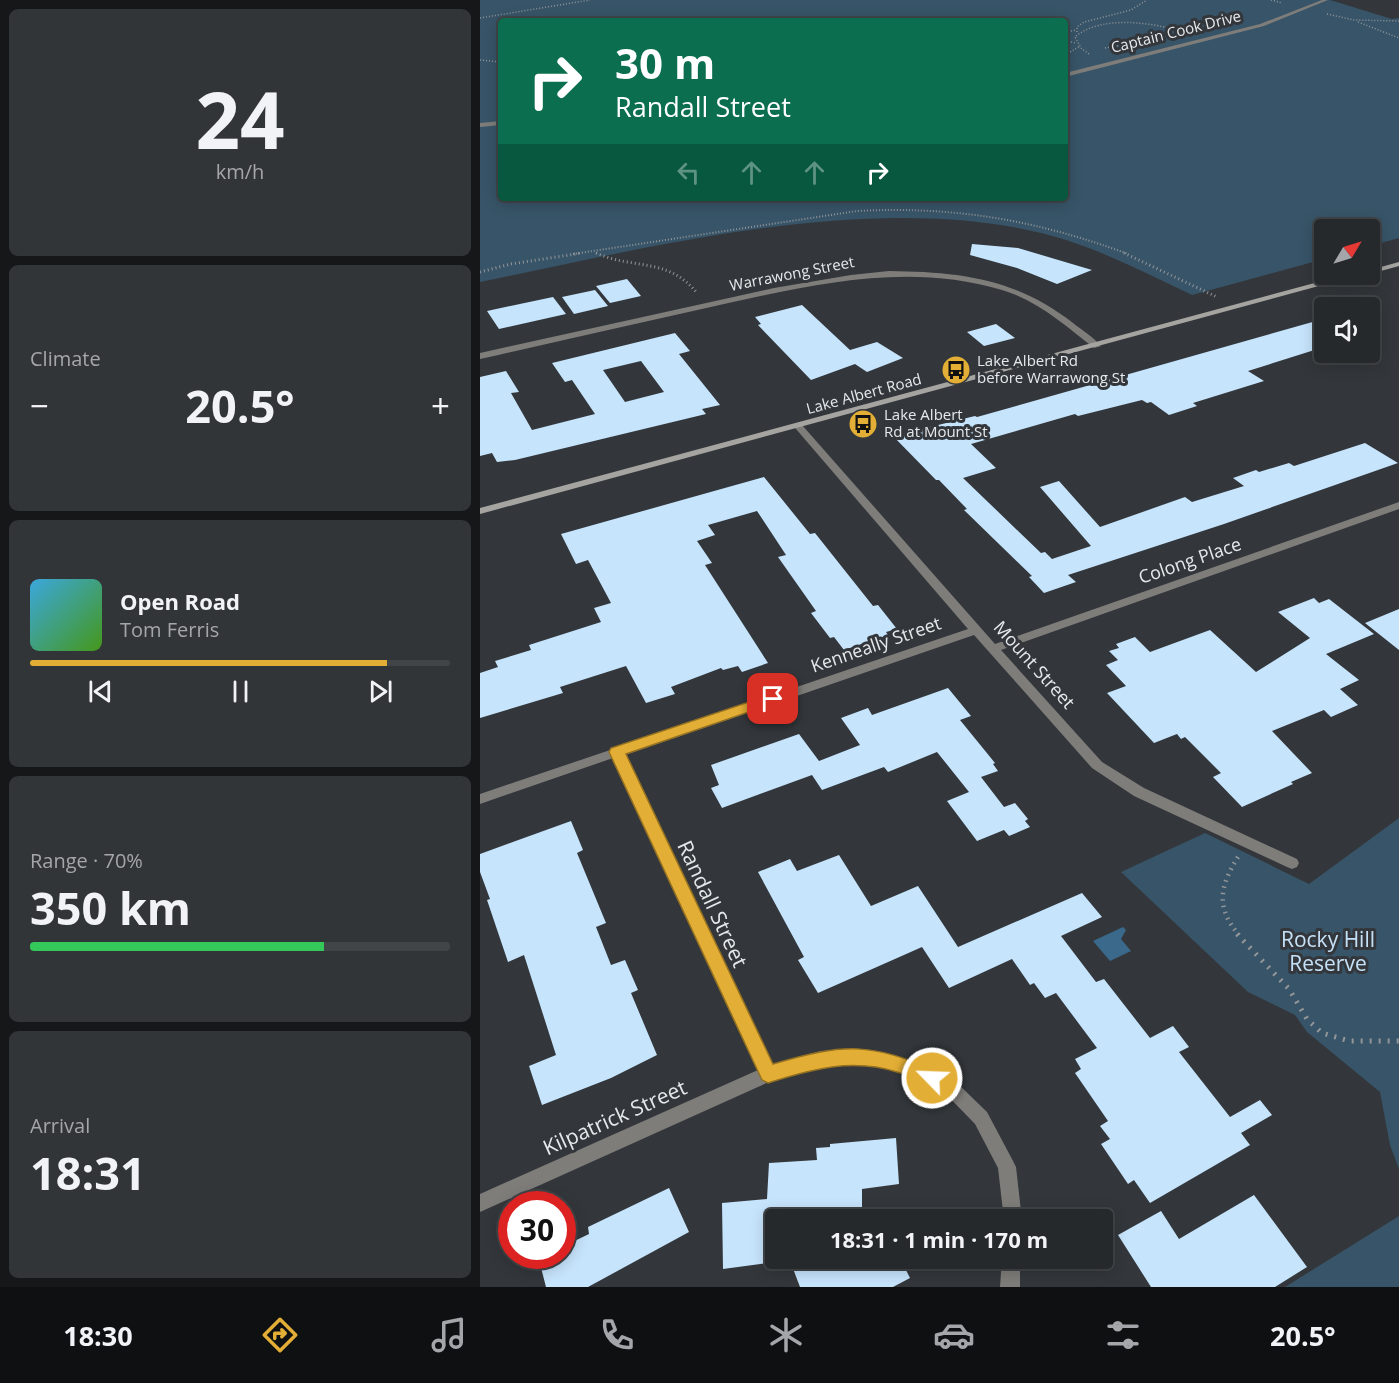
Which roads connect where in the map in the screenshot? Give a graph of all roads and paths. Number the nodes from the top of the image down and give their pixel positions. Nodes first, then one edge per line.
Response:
1 (590, 0) edge
2 (1147, 0) edge
3 (1326, 0) edge
4 (1306, 9) junction
5 (480, 18) edge
6 (1354, 21) junction
7 (1399, 21) edge
8 (1077, 31) junction
9 (1068, 32) edge
10 (1399, 38) edge
11 (1068, 41) edge
12 (1198, 41) junction
13 (1078, 45) junction
14 (1068, 53) edge
15 (1089, 54) dead end
16 (480, 60) edge
17 (498, 62) edge
18 (1068, 74) edge
19 (498, 123) edge
20 (480, 125) edge
21 (595, 252) junction
22 (1399, 264) edge
23 (1380, 269) edge
24 (480, 272) edge
25 (1319, 285) edge
26 (708, 306) junction
27 (1236, 308) junction
28 (1097, 346) junction
29 (480, 356) edge
30 (799, 427) junction
31 (1399, 505) edge
32 (480, 511) edge
33 (976, 630) junction
34 (993, 649) junction
35 (617, 752) junction
36 (480, 799) edge
37 (1249, 842) junction
38 (1292, 862) dead end
39 (1399, 1041) edge
40 (768, 1074) junction
41 (480, 1203) edge
42 (1012, 1209) edge
43 (1011, 1269) edge
44 (1010, 1287) edge

1 - 5 path
2 - 8 path
3 - 4 street, Captain Cook Drive
4 - 6 path
4 - 12 street, Captain Cook Drive
6 - 7 path
6 - 10 path
8 - 9 path
8 - 12 path
8 - 13 path
11 - 13 path
12 - 18 street, Captain Cook Drive
13 - 14 path
13 - 15 path
16 - 17 path
19 - 20 street
21 - 24 path
21 - 26 path
21 - 27 path
22 - 23 main road
25 - 27 main road, Lake Albert Road
26 - 28 street, Warrawong Street
26 - 29 street, Warrawong Street
27 - 28 main road, Lake Albert Road
28 - 30 main road, Lake Albert Road
30 - 32 main road, Lake Albert Road
30 - 33 street, Mount Street
31 - 34 street, Colong Place
33 - 34 street, Mount Street
33 - 35 street, Kenneally Street
34 - 37 street, Mount Street
35 - 36 street, Kenneally Street
35 - 40 street, Randall Street
37 - 38 street, Mount Street
37 - 39 path
40 - 41 street, Kilpatrick Street
40 - 42 street, Kilpatrick Street
43 - 44 street

